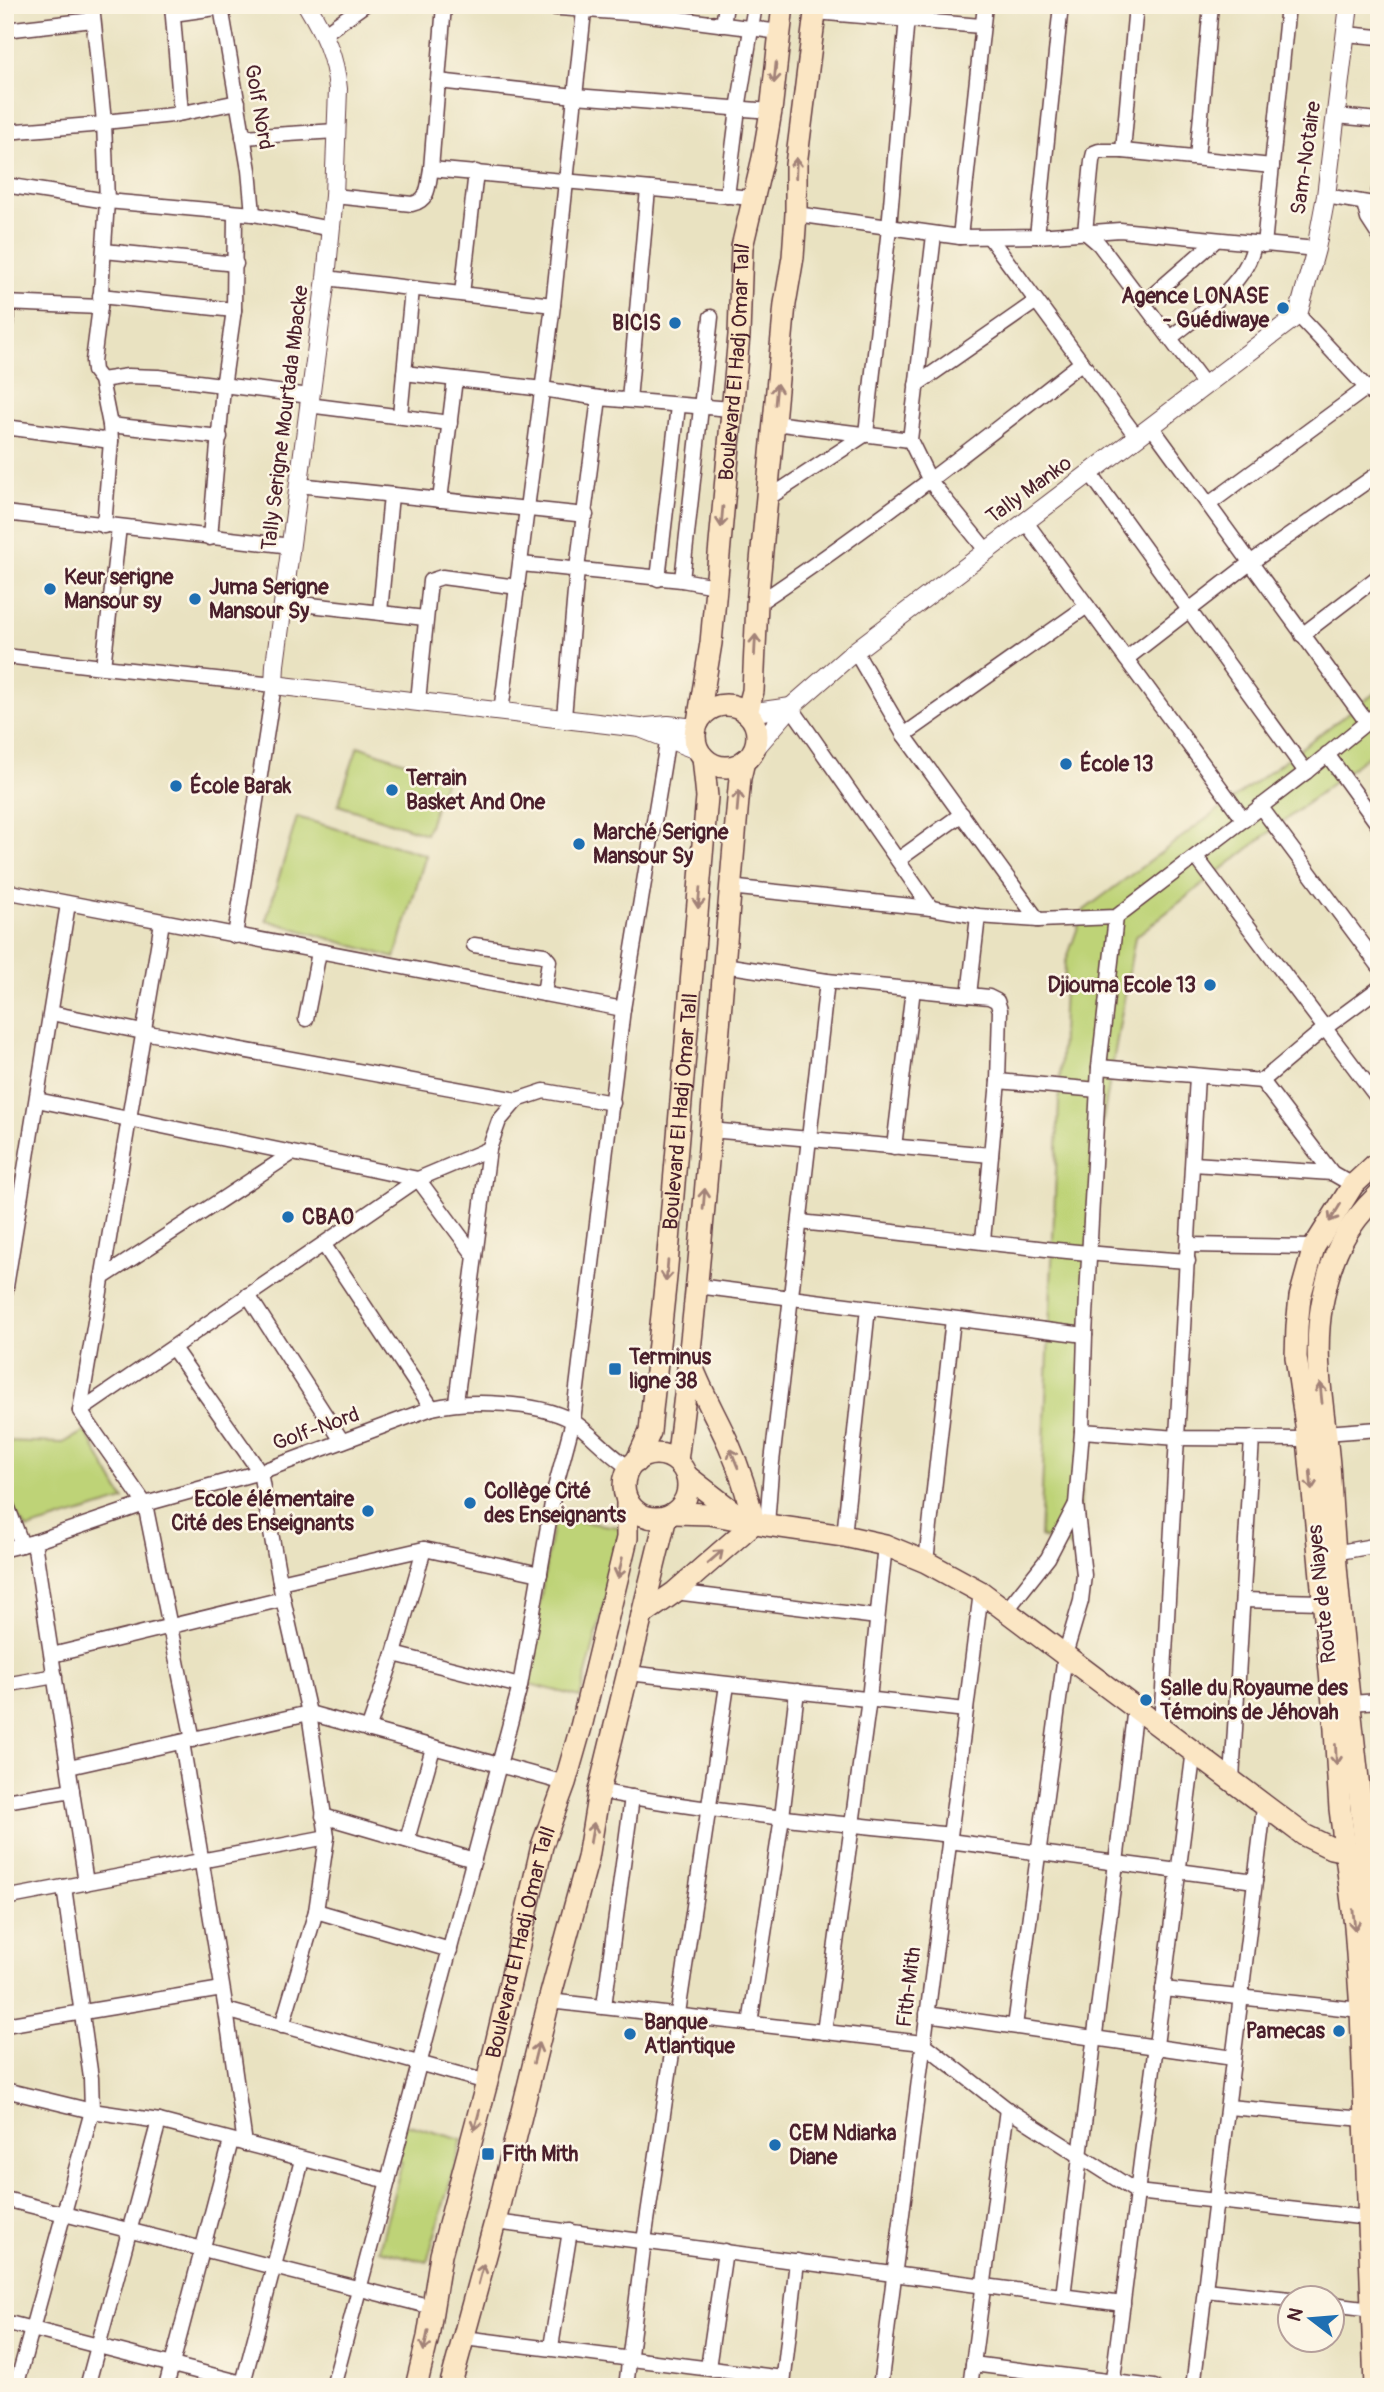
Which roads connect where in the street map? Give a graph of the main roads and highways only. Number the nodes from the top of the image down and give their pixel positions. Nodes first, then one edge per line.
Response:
1 (783, 5) edge
2 (815, 9) edge
3 (747, 713) junction
4 (697, 725) junction
5 (701, 754) junction
6 (749, 756) junction
7 (1379, 1161) edge
8 (1379, 1194) edge
9 (690, 1359) junction
10 (1316, 1436) junction
11 (633, 1465) junction
12 (682, 1468) junction
13 (627, 1500) junction
14 (670, 1515) junction
15 (755, 1523) junction
16 (642, 1615) junction
17 (1370, 1809) edge
18 (1365, 1864) edge
19 (1375, 1924) edge
20 (1379, 2058) edge
21 (1379, 2065) edge
22 (416, 2387) edge
23 (450, 2387) edge
24 (1375, 2387) edge

1 -> 4 main road, Boulevard El Hadj Omar Tall
3 -> 2 main road
3 - 4 main road
3 - 6 main road
4 - 5 main road
5 - 6 main road
5 -> 11 main road, Boulevard El Hadj Omar Tall
9 -> 6 main road, Boulevard El Hadj Omar Tall
7 -> 10 main road, Route de Niayes
10 -> 8 main road, Route de Niayes
9 - 12 main road, Boulevard El Hadj Omar Tall
15 -> 9 main road
10 - 17 main road, Route de Niayes
10 -> 18 main road, Route de Niayes
11 - 12 main road
11 - 13 main road, Boulevard El Hadj Omar Tall
12 - 14 main road, Boulevard El Hadj Omar Tall
12 - 15 main road
13 - 14 main road
13 -> 22 main road, Boulevard El Hadj Omar Tall
14 - 15 main road
14 - 16 main road, Boulevard El Hadj Omar Tall
16 -> 15 main road
15 - 18 main road
23 -> 16 main road, Boulevard El Hadj Omar Tall
17 - 18 main road, Route de Niayes
18 - 19 main road, Route de Niayes
18 -> 24 main road, Route de Niayes
19 - 20 main road, Route de Niayes
20 - 21 main road, Route de Niayes

